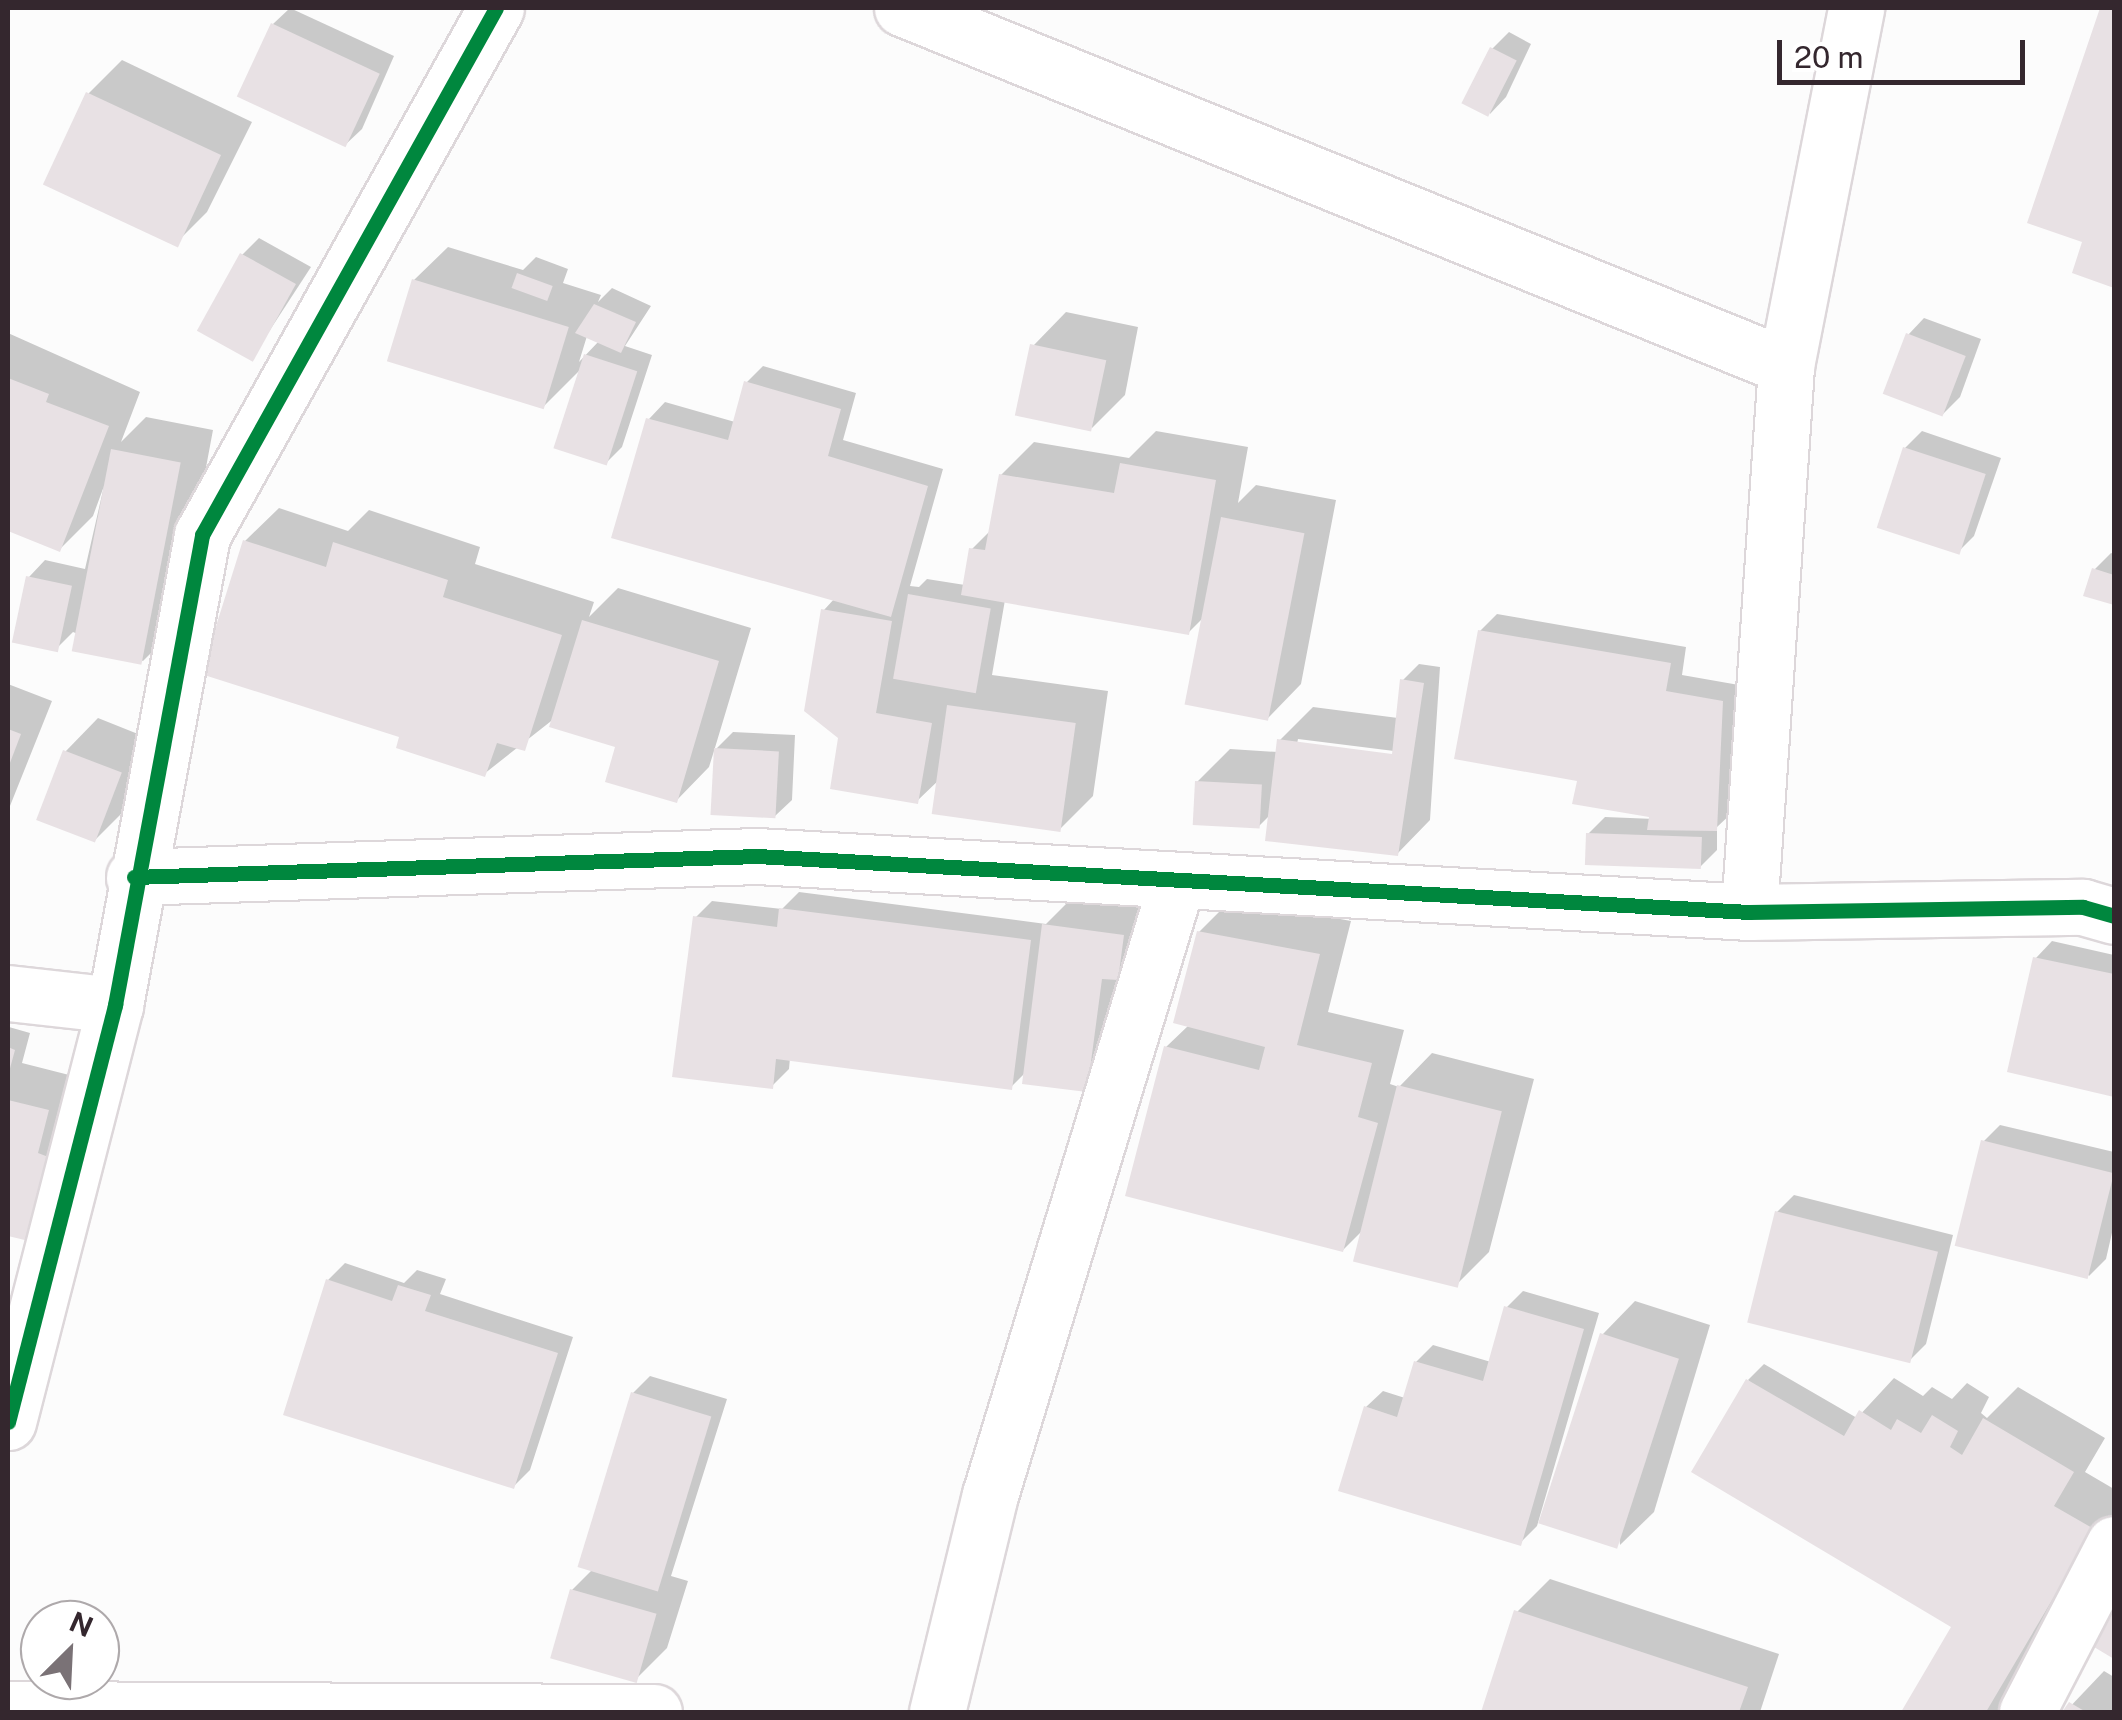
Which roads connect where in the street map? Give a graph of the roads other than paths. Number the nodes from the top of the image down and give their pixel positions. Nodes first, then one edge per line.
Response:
1 (496, 8) edge
2 (902, 8) edge
3 (1856, 8) edge
4 (1786, 366) junction
5 (134, 877) junction
6 (1177, 882) junction
7 (1749, 912) junction
8 (2114, 916) edge
9 (8, 993) edge
10 (115, 1005) junction
11 (8, 1422) edge
12 (2114, 1544) edge
13 (8, 1709) edge
14 (654, 1712) edge
15 (938, 1712) edge
16 (2027, 1712) edge

1 - 5 street
2 - 4 street
3 - 4 street
4 - 7 street
5 - 6 street
5 - 10 street
6 - 7 street
6 - 15 street
7 - 8 street
9 - 10 street
10 - 11 street
12 - 16 street
13 - 14 street

